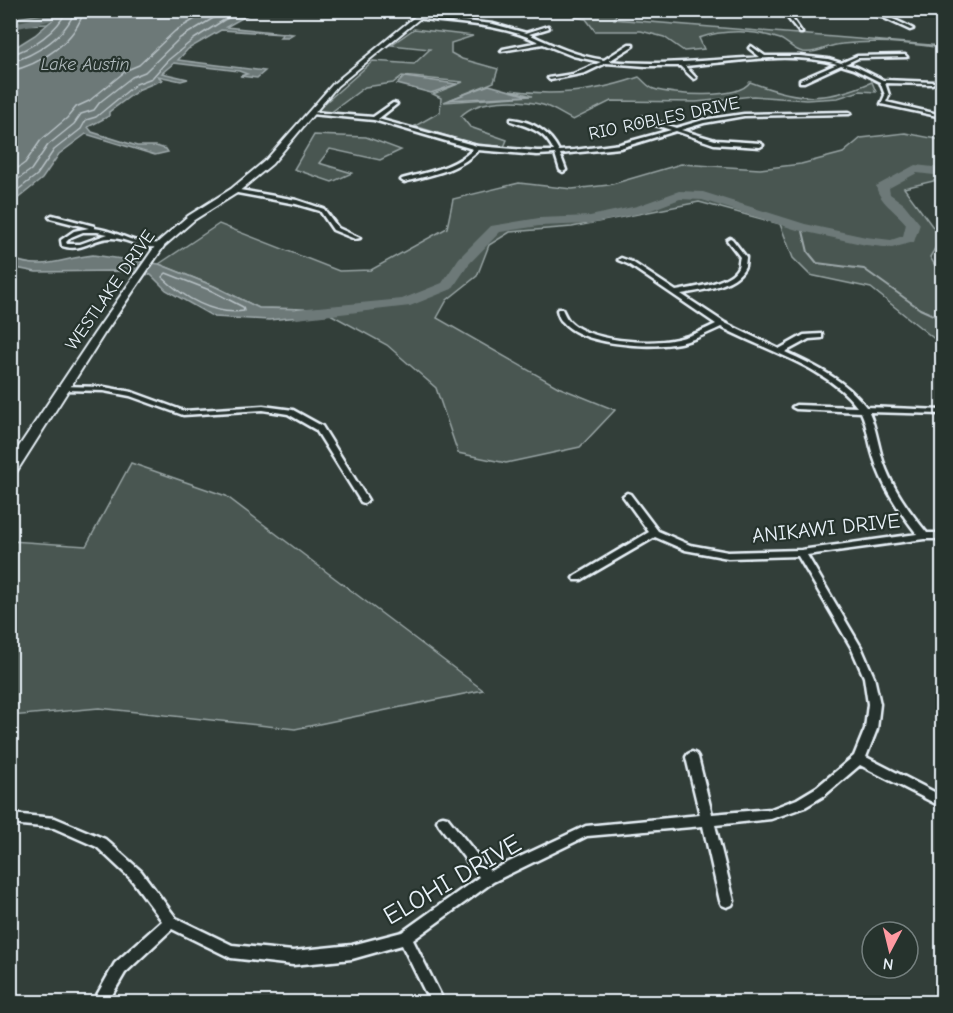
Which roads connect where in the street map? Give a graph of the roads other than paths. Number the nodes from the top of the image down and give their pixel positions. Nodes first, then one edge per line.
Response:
1 (427, 10) edge
2 (713, 10) edge
3 (788, 10) edge
4 (852, 10) edge
5 (718, 15) dead end
6 (417, 17) junction
7 (548, 27) dead end
8 (911, 29) dead end
9 (801, 32) dead end
10 (526, 34) junction
11 (543, 43) junction
12 (631, 45) dead end
13 (751, 46) dead end
14 (503, 50) dead end
15 (905, 56) dead end
16 (763, 57) junction
17 (607, 61) junction
18 (842, 64) junction
19 (682, 65) junction
20 (694, 78) dead end
21 (550, 79) dead end
22 (802, 81) dead end
23 (882, 81) junction
24 (932, 83) dead end
25 (394, 104) dead end
26 (311, 113) junction
27 (849, 113) dead end
28 (942, 116) edge
29 (374, 119) junction
30 (642, 119) dead end
31 (513, 120) dead end
32 (675, 131) junction
33 (760, 145) dead end
34 (477, 148) junction
35 (557, 152) junction
36 (563, 170) dead end
37 (404, 180) dead end
38 (234, 191) junction
39 (52, 217) dead end
40 (103, 229) junction
41 (118, 236) junction
42 (357, 238) dead end
43 (730, 240) dead end
44 (160, 245) junction
45 (621, 260) dead end
46 (676, 293) junction
47 (560, 310) dead end
48 (722, 324) junction
49 (819, 336) dead end
50 (779, 352) junction
51 (64, 388) junction
52 (796, 407) dead end
53 (864, 410) junction
54 (942, 412) edge
55 (10, 471) edge
56 (627, 496) dead end
57 (364, 500) dead end
58 (654, 533) junction
59 (924, 536) junction
60 (942, 536) edge
61 (801, 553) junction
62 (578, 578) dead end
63 (692, 757) dead end
64 (859, 759) junction
65 (942, 802) edge
66 (10, 819) edge
67 (707, 820) junction
68 (443, 821) dead end
69 (488, 878) junction
70 (727, 901) dead end
71 (171, 922) junction
72 (405, 938) junction
73 (100, 1002) edge
74 (437, 1002) edge

1 - 6 street, WESTLAKE DRIVE
2 - 5 street
3 - 9 street
4 - 8 street
6 - 10 street
6 - 26 street, WESTLAKE DRIVE
7 - 10 street
10 - 11 street
11 - 14 street
11 - 17 street
12 - 17 street
13 - 16 street
15 - 18 street
16 - 18 street
16 - 19 street
17 - 19 street
17 - 21 street
18 - 22 street
18 - 23 street
19 - 20 street
23 - 24 street
23 - 28 street
25 - 29 street
26 - 29 street, RIO ROBLES DRIVE
26 - 38 street, WESTLAKE DRIVE
27 - 32 street, RIO ROBLES DRIVE
29 - 34 street, RIO ROBLES DRIVE
30 - 32 street
31 - 35 street
32 - 33 street
32 - 35 street, RIO ROBLES DRIVE
34 - 35 street, RIO ROBLES DRIVE
34 - 37 street
35 - 36 street
38 - 42 street
38 - 44 street, WESTLAKE DRIVE
39 - 40 street
40 - 41 street
40 - 41 street
41 - 44 street
43 - 46 street
44 - 51 street, WESTLAKE DRIVE
45 - 46 street
46 - 48 street
47 - 48 street
48 - 50 street
49 - 50 street
50 - 53 street
51 - 55 street, WESTLAKE DRIVE
51 - 57 street
52 - 53 street
53 - 54 street
53 - 59 street
56 - 58 street
58 - 61 street, ANIKAWI DRIVE
58 - 62 street
59 - 60 street, ANIKAWI DRIVE
59 - 61 street, ANIKAWI DRIVE
61 - 64 street, ELOHI DRIVE
63 - 67 street
64 - 65 street
64 - 67 street, ELOHI DRIVE
66 - 71 street, ELOHI DRIVE
67 - 69 street, ELOHI DRIVE
67 - 70 street
68 - 69 street
69 - 72 street, ELOHI DRIVE
71 - 72 street, ELOHI DRIVE
71 - 73 street
72 - 74 street

